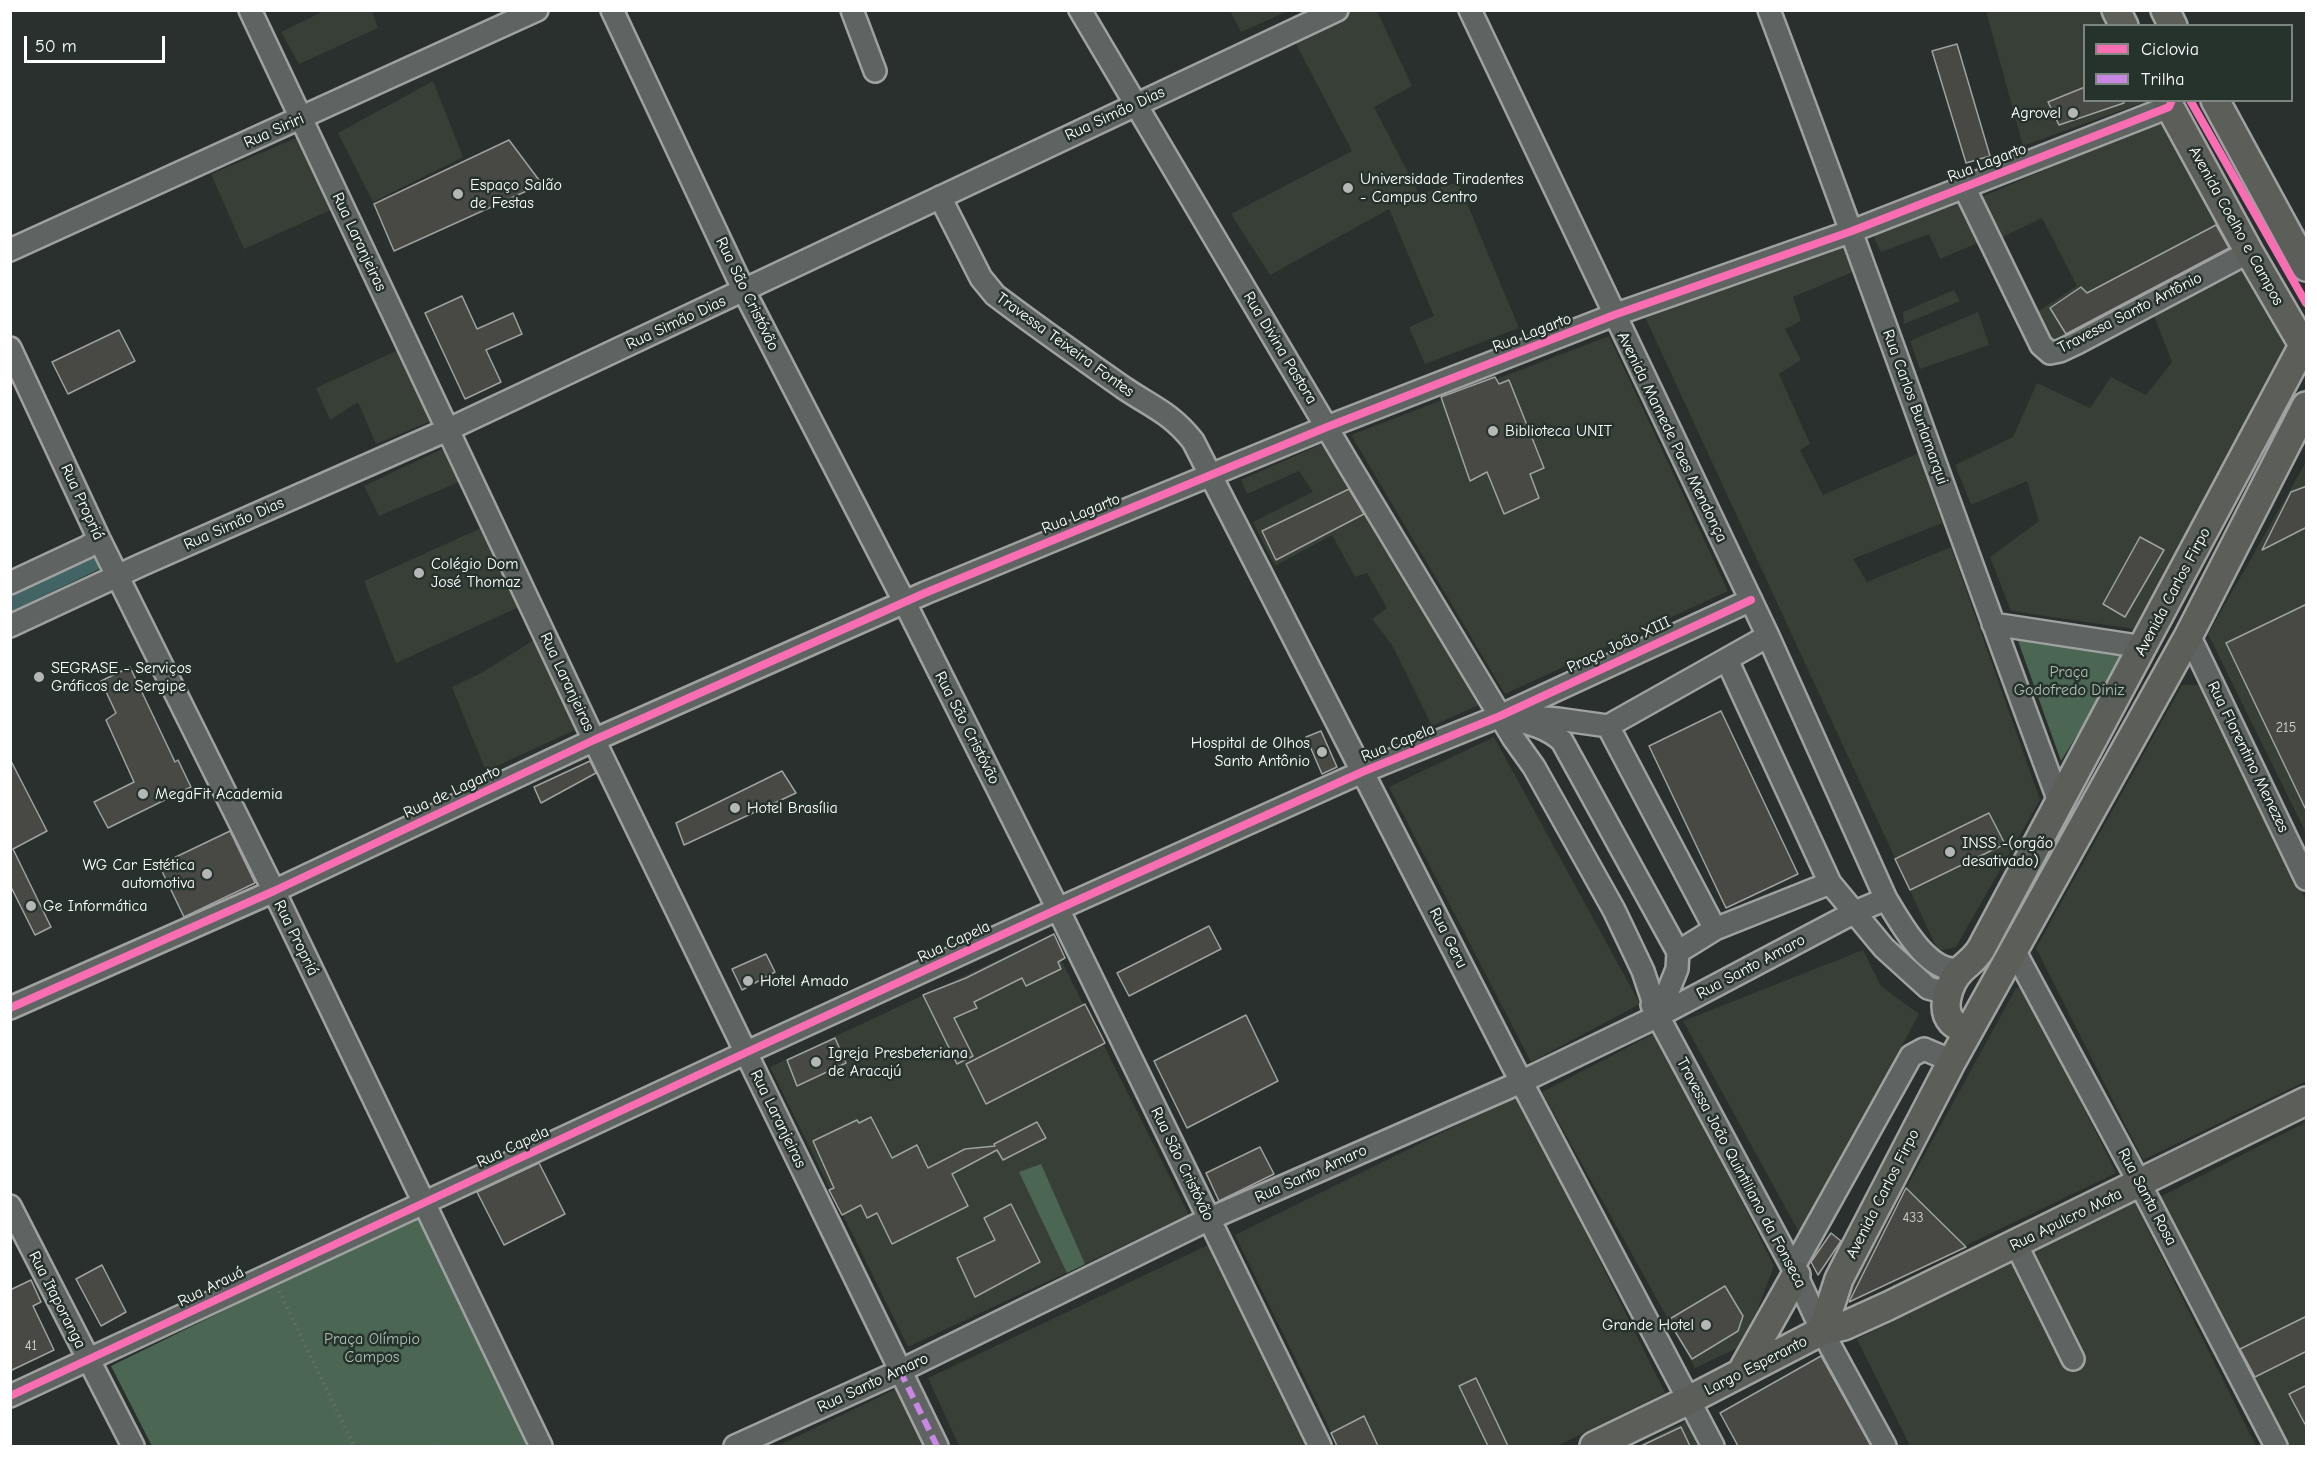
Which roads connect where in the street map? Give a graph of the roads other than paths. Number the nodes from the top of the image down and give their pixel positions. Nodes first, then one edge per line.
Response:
1 (250, 10) edge
2 (537, 10) edge
3 (612, 10) edge
4 (852, 10) edge
5 (1080, 10) edge
6 (1337, 10) edge
7 (1470, 10) edge
8 (1769, 10) edge
9 (2115, 10) edge
10 (2165, 10) edge
11 (2123, 24) edge
12 (2172, 24) edge
13 (875, 71) dead end
14 (2217, 102) edge
15 (2169, 103) edge
16 (1135, 104) junction
17 (302, 118) junction
18 (1964, 187) junction
19 (940, 197) junction
20 (1852, 231) junction
21 (10, 250) edge
22 (2249, 252) junction
23 (2307, 267) edge
24 (744, 291) junction
25 (1614, 315) junction
26 (2306, 345) edge
27 (10, 348) edge
28 (2307, 406) edge
29 (1327, 427) junction
30 (447, 430) junction
31 (1210, 475) junction
32 (97, 546) junction
33 (141, 565) junction
34 (117, 576) junction
35 (10, 583) edge
36 (1750, 600) junction
37 (904, 601) junction
38 (1993, 624) junction
39 (10, 626) edge
40 (2189, 635) junction
41 (1768, 636) junction
42 (2144, 647) junction
43 (1727, 660) junction
44 (1500, 716) junction
45 (1608, 726) junction
46 (594, 740) junction
47 (1362, 772) junction
48 (2060, 804) junction
49 (2307, 879) edge
50 (1830, 883) junction
51 (274, 891) junction
52 (1886, 899) junction
53 (1058, 909) junction
54 (1855, 912) junction
55 (1715, 929) junction
56 (2014, 950) junction
57 (1678, 952) junction
58 (1956, 978) junction
59 (10, 1008) edge
60 (1658, 1016) junction
61 (1968, 1032) junction
62 (745, 1053) junction
63 (1952, 1060) junction
64 (1521, 1082) junction
65 (2307, 1101) edge
66 (2140, 1184) junction
67 (424, 1204) junction
68 (10, 1206) edge
69 (1209, 1219) junction
70 (2016, 1244) junction
71 (1795, 1272) junction
72 (1822, 1331) junction
73 (2073, 1359) dead end
74 (88, 1361) junction
75 (900, 1371) junction
76 (1741, 1373) junction
77 (10, 1396) edge
78 (1689, 1400) junction
79 (133, 1446) edge
80 (541, 1446) edge
81 (735, 1446) edge
82 (936, 1446) edge
83 (1320, 1446) edge
84 (1594, 1446) edge
85 (1713, 1446) edge
86 (1885, 1446) edge
87 (2276, 1446) edge

1 - 17 street, Rua Laranjeiras
2 - 17 street, Rua Siriri
3 - 24 street, Rua São Cristóvão
4 - 13 street
5 - 16 street, Rua Divina Pastora
6 - 16 street, Rua Simão Dias
7 - 25 street, Avenida Mamede Paes Mendonça
8 - 20 street, Rua Carlos Burlamarqui
9 - 11 main road
10 - 12 main road
14 - 23 main road
15 - 18 street, Rua Lagarto
15 - 22 main road, Avenida Coelho e Campos
16 - 19 street, Rua Simão Dias
16 - 29 street, Rua Divina Pastora
17 - 21 street, Rua Siriri
17 - 30 street, Rua Laranjeiras
18 - 20 street, Rua Lagarto
18 - 22 street, Travessa Santo Antônio
19 - 24 street, Rua Simão Dias
19 - 31 street, Travessa Teixeira Fontes
20 - 25 street, Rua Lagarto
20 - 38 street, Rua Carlos Burlamarqui
22 - 26 main road, Avenida Coelho e Campos
24 - 30 street, Rua Simão Dias
24 - 37 street, Rua São Cristóvão
25 - 29 street, Rua Lagarto
25 - 36 street, Avenida Mamede Paes Mendonça
26 - 42 main road, Avenida Carlos Firpo
27 - 32 street, Rua Propriá
28 - 40 main road, Avenida Carlos Firpo
29 - 31 street, Rua Lagarto
29 - 44 street, Rua Divina Pastora
30 - 33 street, Rua Simão Dias
30 - 46 street, Rua Laranjeiras
31 - 37 street, Rua Lagarto
31 - 47 street, Rua Geru
32 - 33 street
32 - 34 street, Rua Propriá
32 - 35 street
33 - 34 street, Rua Simão Dias
34 - 39 street, Rua Simão Dias
34 - 51 street, Rua Propriá
36 - 41 street, Avenida Mamede Paes Mendonça
36 - 44 street, Praça João XIII
37 - 46 street, Rua de Lagarto
37 - 53 street, Rua São Cristóvão
38 - 42 street
38 - 48 street, Rua Carlos Burlamarqui
40 - 49 street, Rua Florentino Menezes
40 - 56 main road, Avenida Carlos Firpo
41 - 43 street
41 - 52 street
42 - 48 main road, Avenida Carlos Firpo
43 - 45 street
43 - 50 street
44 - 45 street
44 - 47 street, Rua Capela
44 - 57 street
44 - 60 street
45 - 55 street
46 - 51 street, Rua de Lagarto
46 - 62 street, Rua Laranjeiras
47 - 53 street, Rua Capela
47 - 64 street, Rua Geru
48 - 58 main road, Avenida Carlos Firpo
50 - 54 street
50 - 55 street
51 - 59 street, Rua de Lagarto
51 - 67 street, Rua Propriá
52 - 54 street, Rua Santo Amaro
52 - 58 street
53 - 62 street, Rua Capela
53 - 69 street, Rua São Cristóvão
54 - 58 street
54 - 60 street, Rua Santo Amaro
55 - 57 street
56 - 61 main road, Avenida Carlos Firpo
56 - 66 street, Rua Santa Rosa
57 - 60 street
58 - 61 main road
60 - 64 street, Rua Santo Amaro
60 - 71 street, Travessa João Quintiliano da Fonseca
61 - 63 main road, Avenida Carlos Firpo
62 - 67 street, Rua Capela
62 - 75 street, Rua Laranjeiras
63 - 71 street
63 - 72 main road, Avenida Carlos Firpo
64 - 69 street, Rua Santo Amaro
64 - 78 street, Rua Geru
65 - 66 main road, Rua Apulcro Mota
66 - 70 main road, Rua Apulcro Mota
66 - 87 street, Rua Santa Rosa
67 - 74 street, Rua Arauá
67 - 80 street
68 - 74 street, Rua Itaporanga
69 - 75 street, Rua Santo Amaro
69 - 83 street, Rua São Cristóvão
70 - 72 main road, Rua Apulcro Mota
70 - 73 street
71 - 72 street, Travessa João Quintiliano da Fonseca
71 - 76 main road
72 - 76 main road, Largo Esperanto
72 - 86 street, Travessa João Quintiliano da Fonseca
74 - 77 street, Rua Arauá
74 - 79 street
75 - 81 street, Rua Santo Amaro
75 - 82 street, Rua Laranjeiras
76 - 78 main road, Largo Esperanto
78 - 84 main road, Largo Esperanto
78 - 85 street, Rua Geru

